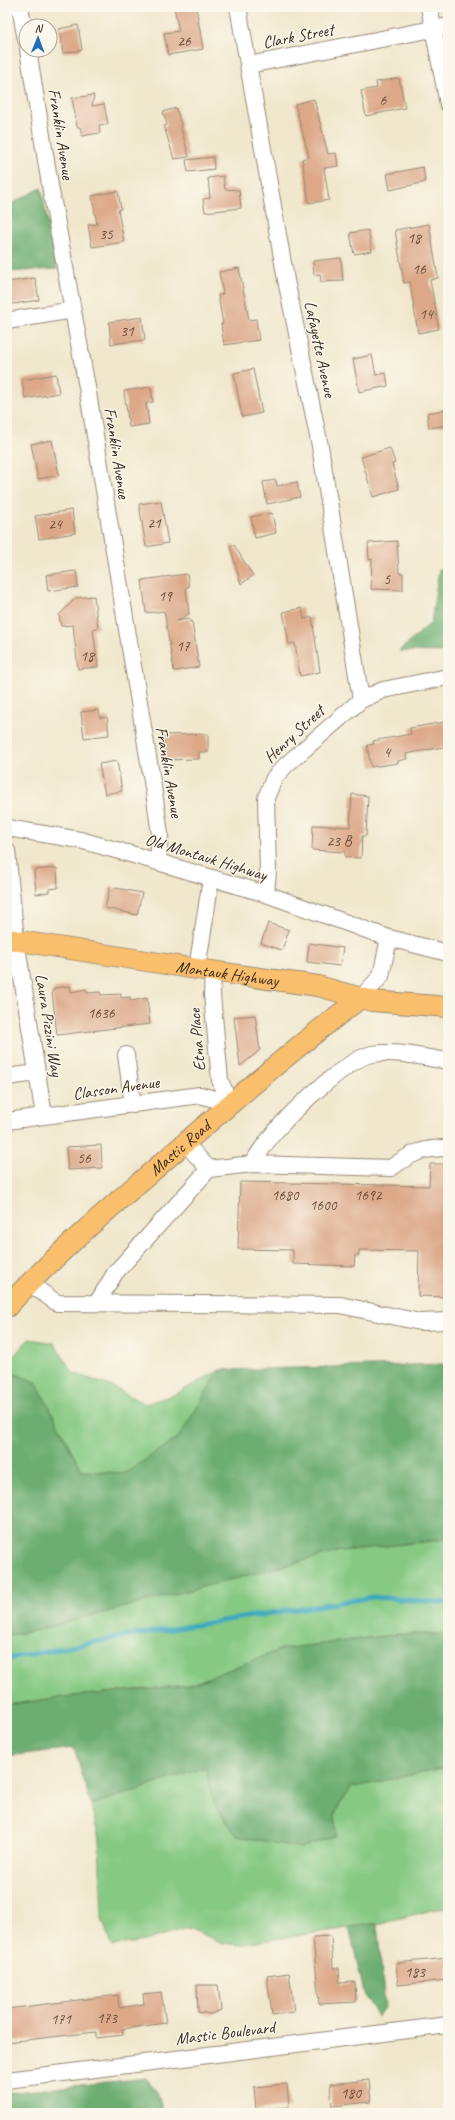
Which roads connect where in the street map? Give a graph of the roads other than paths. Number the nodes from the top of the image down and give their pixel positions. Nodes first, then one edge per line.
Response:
1 (20, 7) edge
2 (238, 7) edge
3 (429, 7) edge
4 (22, 18) edge
5 (441, 27) edge
6 (29, 58) edge
7 (249, 65) junction
8 (448, 104) edge
9 (73, 310) junction
10 (7, 321) edge
11 (448, 677) edge
12 (361, 700) junction
13 (7, 828) edge
14 (7, 851) edge
15 (158, 862) junction
16 (211, 879) junction
17 (266, 894) junction
18 (389, 938) junction
19 (12, 940) edge
20 (448, 953) edge
21 (205, 970) junction
22 (361, 998) junction
23 (448, 1007) edge
24 (126, 1055) dead end
25 (448, 1061) edge
26 (37, 1073) junction
27 (7, 1077) edge
28 (229, 1104) junction
29 (133, 1105) junction
30 (44, 1116) junction
31 (7, 1121) edge
32 (185, 1143) junction
33 (448, 1148) edge
34 (252, 1164) junction
35 (209, 1170) junction
36 (29, 1283) junction
37 (97, 1303) junction
38 (7, 1307) edge
39 (448, 1321) edge
40 (448, 2025) edge
41 (7, 2080) edge

1 - 4 street
2 - 7 street, Lafayette Avenue
3 - 5 street
5 - 7 street, Clark Street
5 - 8 street
6 - 9 street, Franklin Avenue
7 - 12 street, Lafayette Avenue
9 - 10 street
9 - 15 street, Franklin Avenue
11 - 12 street, Henry Street
12 - 17 street, Henry Street
13 - 15 street, Old Montauk Highway
14 - 19 street, Laura Pizzini Way
15 - 16 street, Old Montauk Highway
16 - 17 street, Old Montauk Highway
16 - 21 street, Etna Place
17 - 18 street, Old Montauk Highway
18 - 20 street, Old Montauk Highway
18 - 22 street
19 - 21 main road, Montauk Highway
19 - 26 street, Laura Pizzini Way
21 - 22 main road, Montauk Highway
21 - 28 street, Etna Place
22 - 23 main road, Montauk Highway
22 - 28 main road, Mastic Road
24 - 29 street
25 - 34 street
26 - 27 street
26 - 30 street, Laura Pizzini Way
28 - 29 street, Classon Avenue
28 - 32 main road, Mastic Road
29 - 30 street, Classon Avenue
30 - 31 street, Classon Avenue
32 - 35 street
32 - 36 main road, Mastic Road
33 - 34 street
34 - 35 street
35 - 37 street
36 - 37 street
36 - 38 main road, Mastic Road
37 - 39 street
40 - 41 street, Mastic Boulevard

